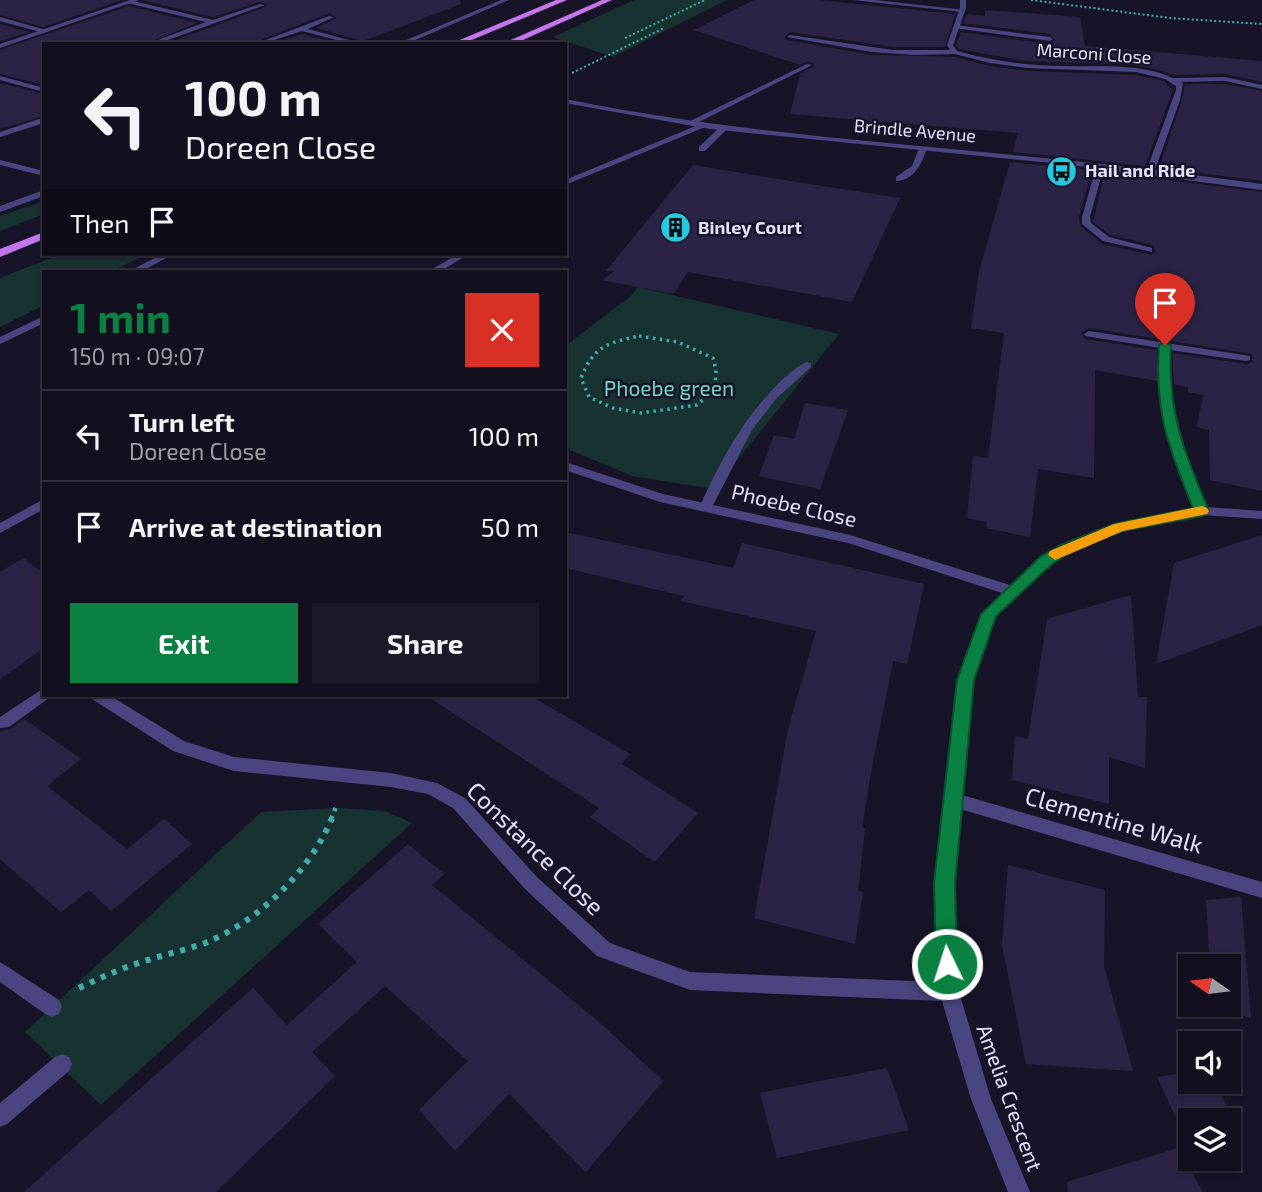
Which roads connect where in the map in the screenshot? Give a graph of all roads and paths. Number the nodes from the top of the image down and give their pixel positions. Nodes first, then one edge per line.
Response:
1 (506, 0) edge
2 (563, 0) edge
3 (608, 0) edge
4 (705, 0) edge
5 (856, 0) edge
6 (963, 0) edge
7 (1031, 0) edge
8 (132, 1) edge
9 (262, 5) dead end
10 (962, 10) junction
11 (331, 17) dead end
12 (0, 19) edge
13 (213, 22) junction
14 (1262, 24) edge
15 (956, 27) junction
16 (664, 28) dead end
17 (302, 29) junction
18 (44, 31) junction
19 (790, 37) dead end
20 (625, 38) dead end
21 (1050, 39) dead end
22 (266, 41) dead end
23 (156, 42) edge
24 (353, 42) edge
25 (405, 42) edge
26 (459, 42) edge
27 (511, 42) edge
28 (0, 46) edge
29 (955, 51) junction
30 (808, 65) dead end
31 (567, 76) edge
32 (0, 78) edge
33 (1174, 80) junction
34 (1262, 87) edge
35 (42, 89) edge
36 (567, 101) edge
37 (41, 121) dead end
38 (691, 123) junction
39 (706, 125) junction
40 (725, 127) junction
41 (0, 135) edge
42 (923, 148) junction
43 (702, 149) dead end
44 (0, 162) edge
45 (1100, 166) junction
46 (1150, 172) junction
47 (42, 173) edge
48 (899, 179) dead end
49 (567, 182) edge
50 (1262, 187) edge
51 (42, 194) edge
52 (0, 209) edge
53 (42, 236) edge
54 (1149, 250) dead end
55 (0, 253) edge
56 (165, 256) edge
57 (460, 256) edge
58 (137, 270) edge
59 (436, 270) edge
60 (42, 319) edge
61 (1089, 334) dead end
62 (0, 341) edge
63 (1165, 345) junction
64 (588, 356) joint
65 (1246, 358) dead end
66 (807, 365) dead end
67 (567, 467) edge
68 (42, 504) edge
69 (705, 508) junction
70 (1202, 511) junction
71 (1262, 515) edge
72 (0, 529) edge
73 (1012, 591) junction
74 (42, 695) edge
75 (100, 697) edge
76 (3, 723) dead end
77 (345, 776) junction
78 (952, 799) junction
79 (1262, 890) edge
80 (0, 971) edge
81 (949, 992) junction
82 (52, 1007) joint
83 (62, 1064) dead end
84 (0, 1117) edge
85 (1020, 1192) edge

1 - 25 street
2 - 26 main road
3 - 27 main road
4 - 20 path
5 - 10 street
6 - 10 street
7 - 14 path
8 - 13 street
8 - 18 street
9 - 13 street
10 - 15 street
11 - 17 street
12 - 18 street
13 - 23 street
15 - 21 street
15 - 29 street
16 - 31 path
17 - 22 street
17 - 24 street
18 - 28 street
19 - 29 street, Marconi Close
29 - 33 street, Marconi Close
30 - 38 street
32 - 35 street
33 - 34 street
33 - 46 street, Marconi Close
36 - 38 street, Brindle Avenue
37 - 41 street
38 - 39 street, Brindle Avenue
39 - 40 street, Brindle Avenue
39 - 49 street
40 - 42 street, Brindle Avenue
40 - 43 street
42 - 45 street, Brindle Avenue
42 - 48 street
44 - 47 street
45 - 46 street, Brindle Avenue
45 - 54 street
46 - 50 street, Brindle Avenue
51 - 52 street
53 - 55 main road
56 - 58 street
57 - 59 street
60 - 62 street
61 - 63 street
63 - 65 street
63 - 70 street
64 - 64 path
66 - 69 street
67 - 69 street, Phoebe Close
68 - 72 street
69 - 73 street, Phoebe Close
70 - 71 street, Amelia Crescent
70 - 73 street, Amelia Crescent
73 - 78 street, Amelia Crescent
74 - 76 street
75 - 77 street, Constance Close
77 - 81 street, Constance Close
77 - 82 path
78 - 79 street, Clementine Walk
78 - 81 street, Amelia Crescent
80 - 82 street
81 - 85 street, Amelia Crescent
83 - 84 street

